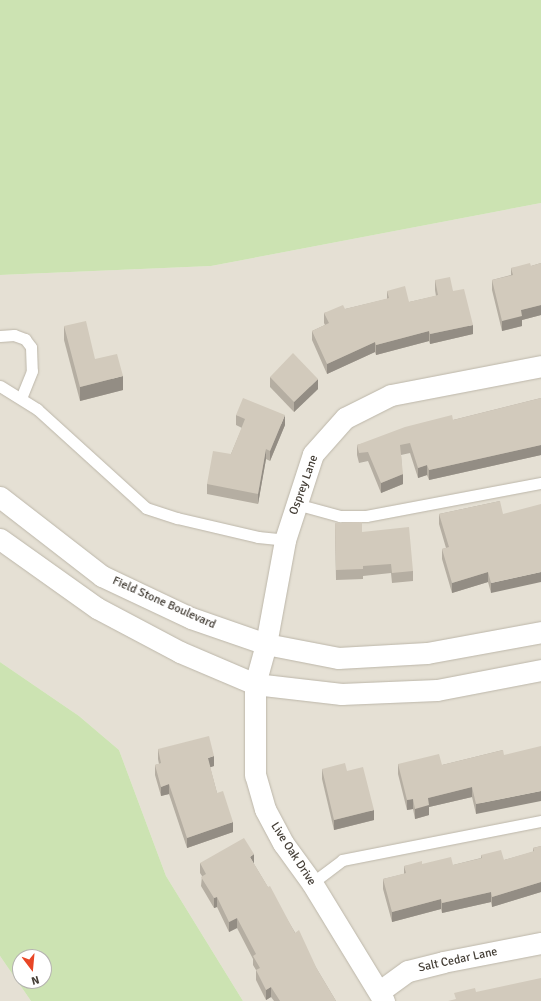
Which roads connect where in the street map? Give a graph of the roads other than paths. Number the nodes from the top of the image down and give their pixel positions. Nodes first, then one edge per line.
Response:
1 (0, 336) edge
2 (541, 366) edge
3 (0, 386) edge
4 (20, 398) junction
5 (541, 483) edge
6 (0, 497) edge
7 (296, 504) junction
8 (0, 539) edge
9 (285, 540) junction
10 (541, 632) edge
11 (266, 644) junction
12 (541, 670) edge
13 (255, 684) junction
14 (541, 821) edge
15 (312, 883) junction
16 (541, 943) edge
17 (382, 996) edge

1 - 4 lane
2 - 7 street, Osprey Lane
3 - 4 lane
4 - 9 lane
5 - 7 lane
6 - 11 street, Field Stone Boulevard
7 - 9 street, Osprey Lane
8 - 13 street
9 - 11 street, Osprey Lane
10 - 11 street, Field Stone Boulevard
11 - 13 street, Live Oak Drive
12 - 13 street
13 - 15 street, Live Oak Drive
14 - 15 lane
15 - 17 street, Live Oak Drive
16 - 17 street, Salt Cedar Lane

